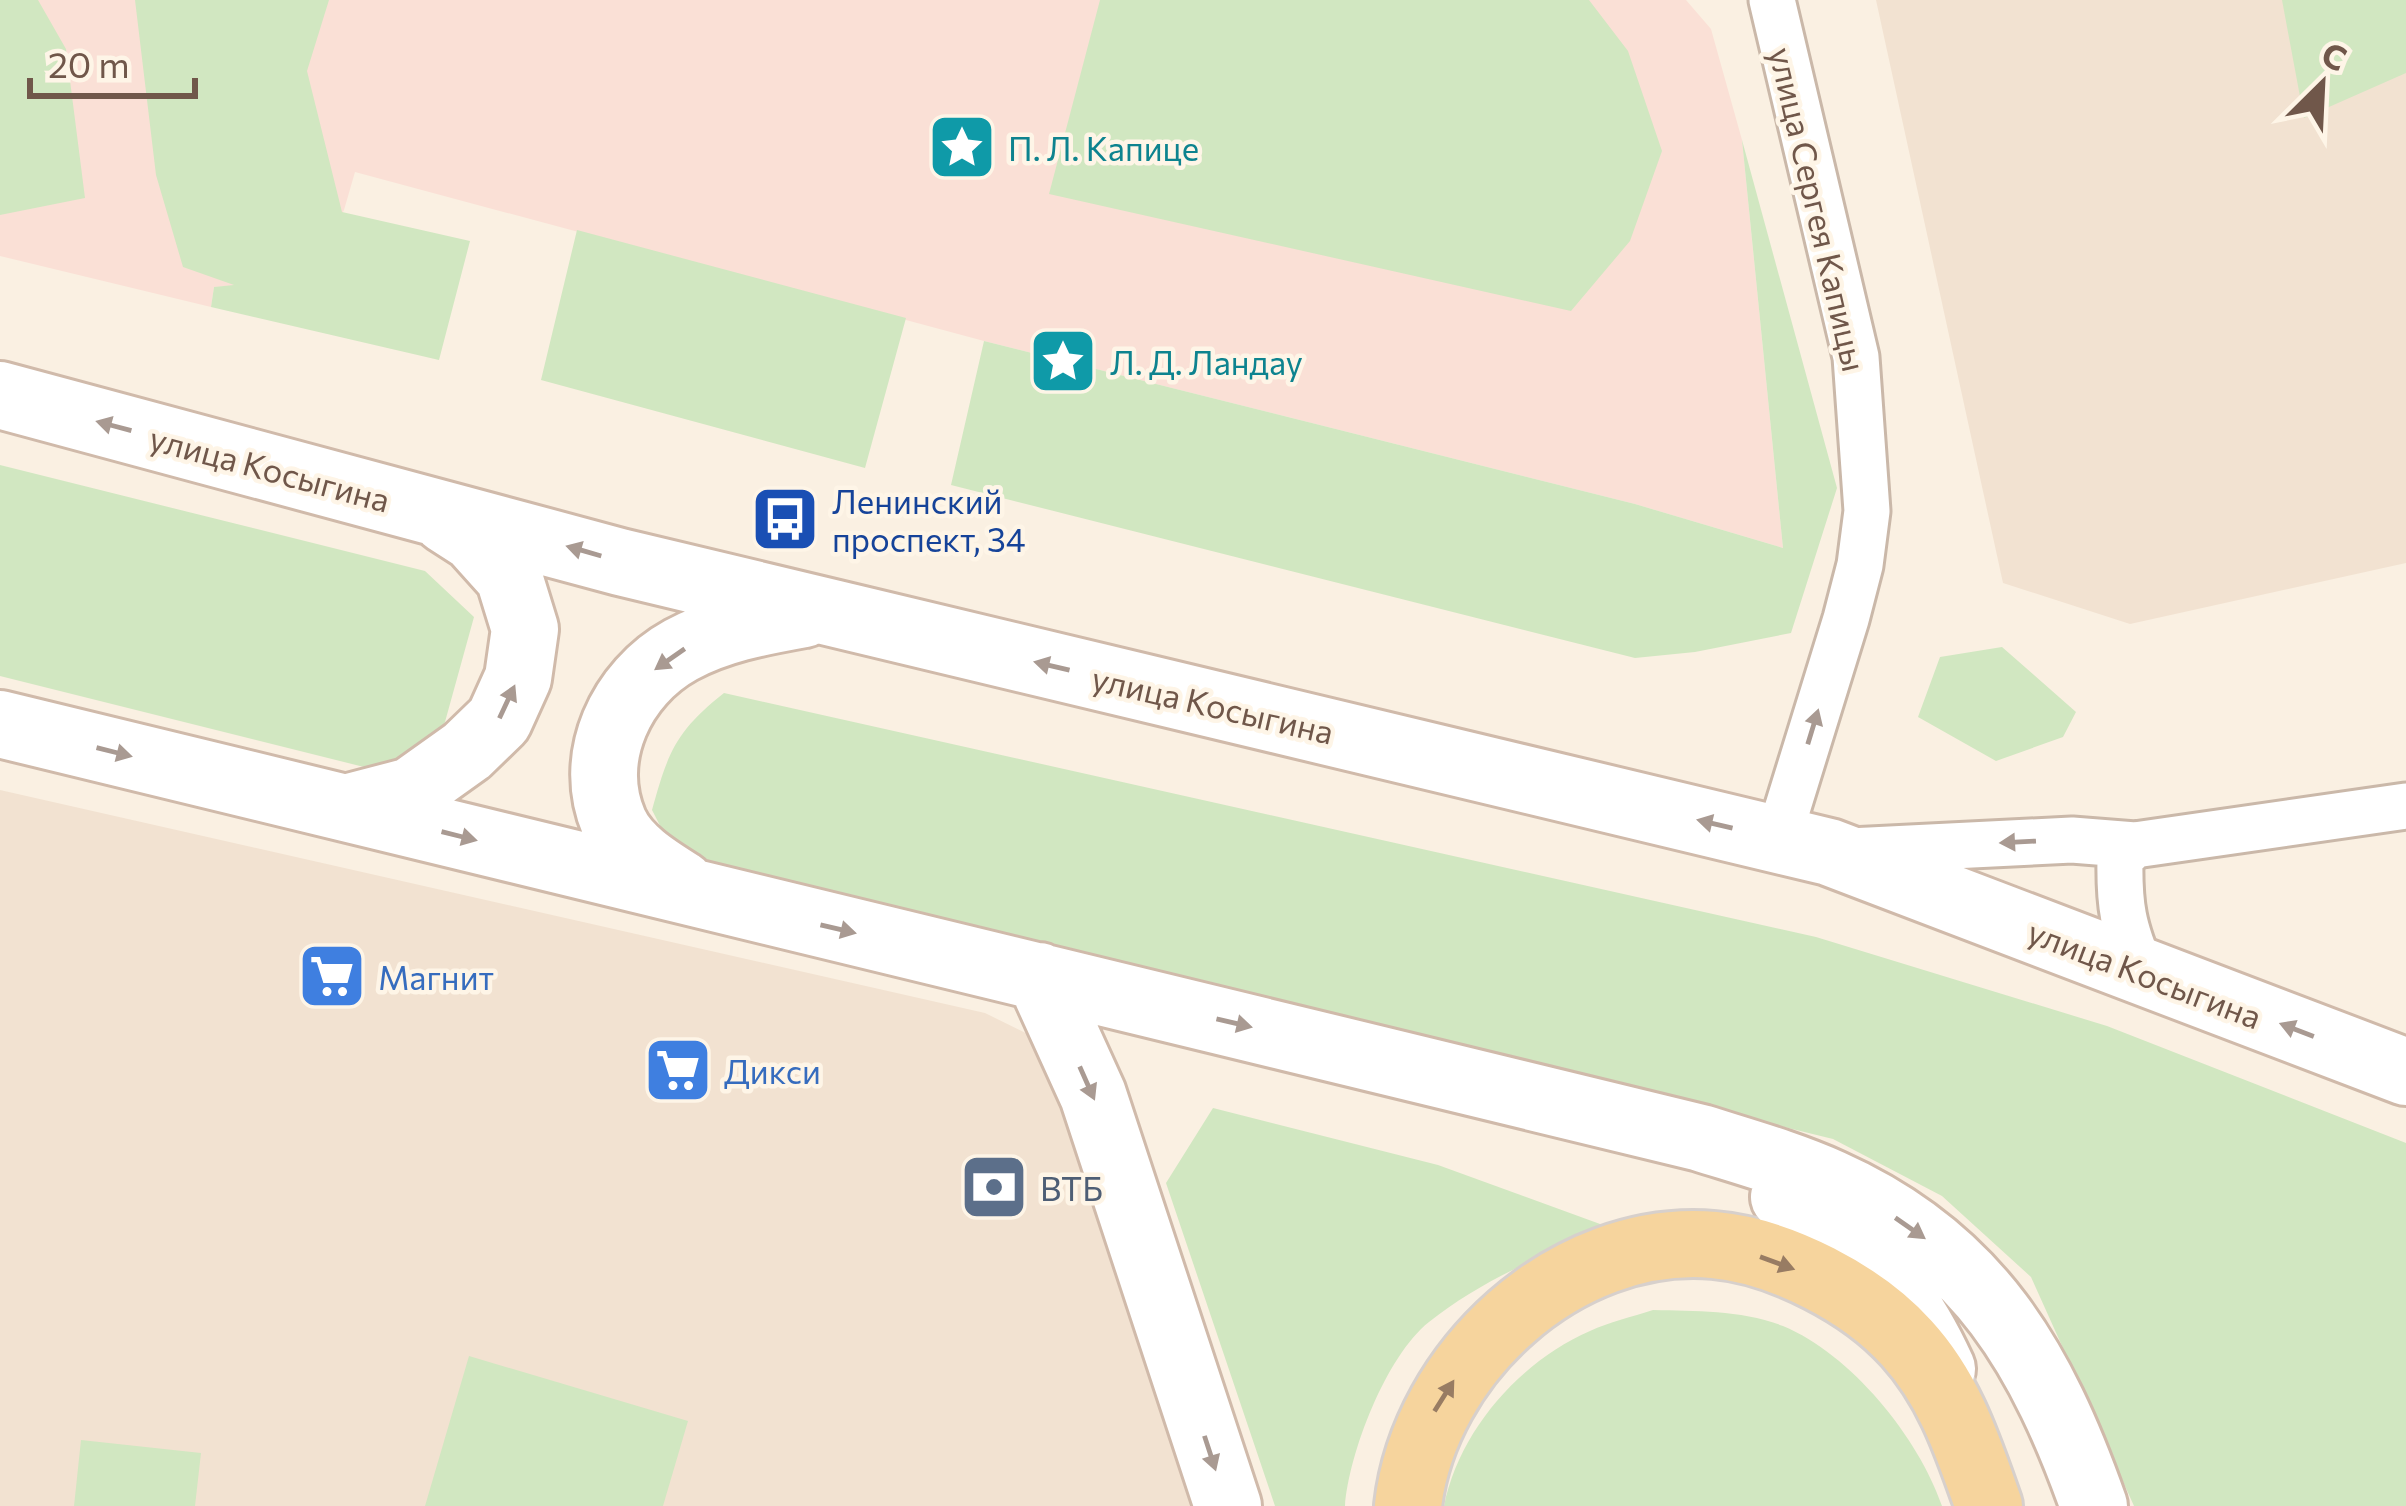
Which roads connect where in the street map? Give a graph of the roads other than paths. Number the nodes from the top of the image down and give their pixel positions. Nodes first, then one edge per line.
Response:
1 (1772, 0) edge
2 (0, 395) edge
3 (430, 510) junction
4 (819, 611) junction
5 (0, 724) edge
6 (2406, 806) edge
7 (346, 808) junction
8 (2135, 845) junction
9 (1803, 846) junction
10 (699, 896) junction
11 (2142, 972) junction
12 (1039, 976) junction
13 (2406, 1072) edge
14 (1524, 1096) junction
15 (1963, 1431) junction
16 (1228, 1506) edge
17 (1408, 1506) edge
18 (1989, 1506) edge
19 (2094, 1506) edge

9 -> 1 street, улица Сергея Капицы
3 -> 2 main road, улица Косыгина
4 -> 3 main road, улица Косыгина
7 -> 3 main road
9 -> 4 main road, улица Косыгина
4 -> 10 main road
5 -> 7 main road
6 - 8 street
7 -> 10 main road
8 -> 9 street
8 - 11 street
9 - 11 main road, улица Косыгина
10 -> 12 main road
13 -> 11 main road, улица Косыгина
12 -> 14 main road
12 -> 16 main road
14 - 15 main road
14 -> 19 main road
17 -> 15 main road
15 - 18 main road

